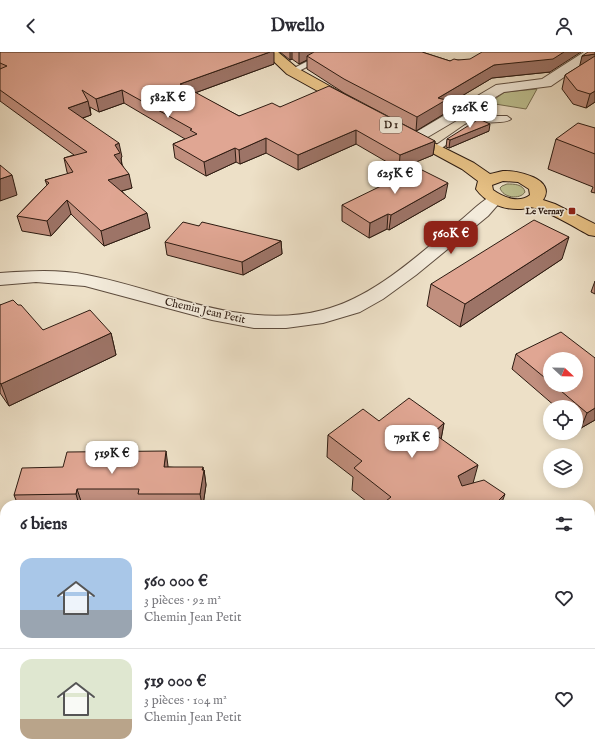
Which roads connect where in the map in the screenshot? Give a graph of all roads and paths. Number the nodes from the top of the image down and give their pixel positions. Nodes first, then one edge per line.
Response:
1 (270, 52) edge
2 (332, 52) edge
3 (593, 52) edge
4 (292, 71) junction
5 (360, 109) edge
6 (507, 119) dead end
7 (395, 127) edge
8 (416, 138) junction
9 (436, 148) junction
10 (488, 180) junction
11 (494, 200) junction
12 (531, 202) junction
13 (595, 231) edge
14 (0, 280) edge

1 - 4 main road
2 - 4 lane
3 - 8 street
4 - 5 main road
6 - 9 lane
7 - 8 main road, D 1
8 - 9 main road, D 1
9 - 10 main road, D 1
10 - 11 main road
10 - 12 main road
11 - 12 main road
11 - 14 street, Chemin Jean Petit
12 - 13 main road

